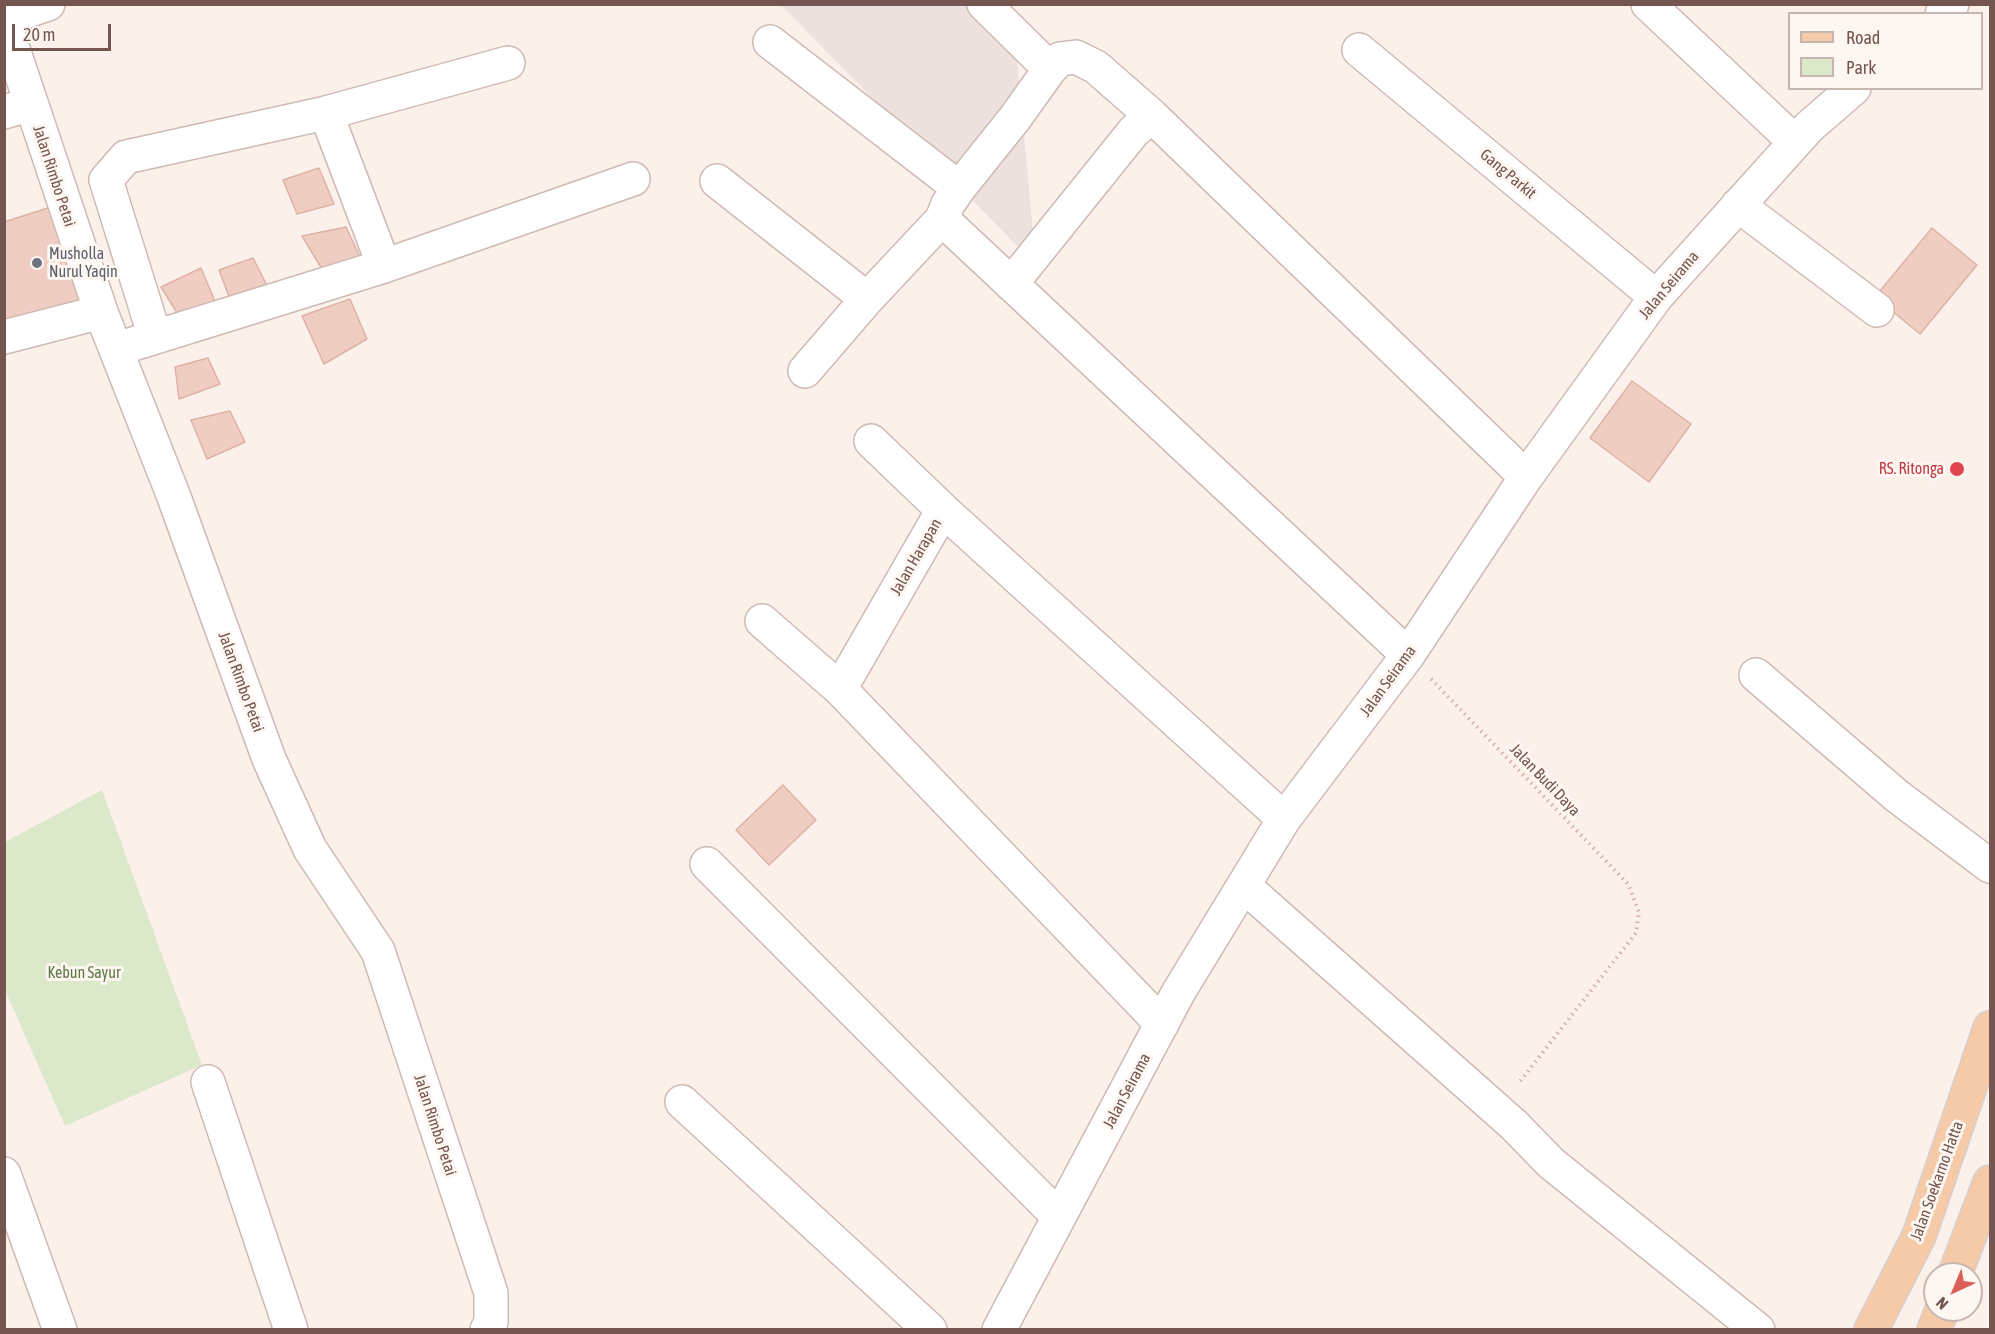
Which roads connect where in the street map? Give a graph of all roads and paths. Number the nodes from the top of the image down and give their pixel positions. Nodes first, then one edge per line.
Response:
1 (48, 4) edge
2 (984, 4) edge
3 (1648, 4) edge
4 (4, 21) edge
5 (770, 42) dead end
6 (1359, 50) dead end
7 (508, 63) dead end
8 (1050, 69) junction
9 (1852, 90) edge
10 (18, 108) edge
11 (326, 113) junction
12 (1152, 116) junction
13 (1795, 142) junction
14 (633, 179) dead end
15 (717, 181) dead end
16 (958, 188) junction
17 (1738, 205) junction
18 (942, 219) junction
19 (384, 266) junction
20 (1011, 284) junction
21 (1656, 297) junction
22 (867, 299) junction
23 (1877, 310) dead end
24 (101, 312) junction
25 (4, 337) edge
26 (155, 337) junction
27 (117, 349) junction
28 (805, 371) dead end
29 (871, 441) dead end
30 (1526, 477) junction
31 (943, 510) junction
32 (762, 621) dead end
33 (1408, 655) junction
34 (1756, 675) dead end
35 (840, 689) junction
36 (1284, 819) junction
37 (707, 864) dead end
38 (1990, 866) edge
39 (1244, 886) junction
40 (1162, 1024) junction
41 (1990, 1028) edge
42 (208, 1082) dead end
43 (682, 1102) dead end
44 (1514, 1125) junction
45 (4, 1174) edge
46 (1990, 1182) edge
47 (1059, 1217) junction
48 (1960, 1262) edge
49 (60, 1329) edge
50 (291, 1329) edge
51 (487, 1329) edge
52 (930, 1329) edge
53 (999, 1329) edge
54 (1758, 1329) edge
55 (1871, 1329) edge

1 - 4 street
2 - 8 street
3 - 13 street
4 - 10 street, Jalan Rimbo Petai
5 - 16 street
6 - 21 street, Gang Parkit
7 - 11 street
8 - 12 street
8 - 16 street
9 - 13 street, Jalan Seirama
10 - 24 street, Jalan Rimbo Petai
11 - 19 street
11 - 26 street
12 - 20 street
12 - 30 street
13 - 17 street, Jalan Seirama
14 - 19 street
15 - 22 street
16 - 18 street
17 - 21 street, Jalan Seirama
17 - 23 street
18 - 20 street
18 - 22 street
19 - 26 street
20 - 33 street
21 - 30 street, Jalan Seirama
22 - 28 street
24 - 25 street
24 - 27 street, Jalan Rimbo Petai
26 - 27 street
27 - 51 street, Jalan Rimbo Petai
29 - 31 street, Jalan Harapan
30 - 33 street, Jalan Seirama
31 - 35 street, Jalan Harapan
31 - 36 street
32 - 35 street
33 - 36 street, Jalan Seirama
33 - 44 path, Jalan Budi Daya
34 - 38 street
35 - 40 street
36 - 39 street, Jalan Seirama
37 - 47 street
39 - 40 street, Jalan Seirama
39 - 44 street
40 - 47 street, Jalan Seirama
41 - 55 main road, Jalan Soekarno Hatta
42 - 50 street
43 - 52 street
44 - 54 street
45 - 49 street
46 - 48 main road
47 - 53 street, Jalan Seirama

